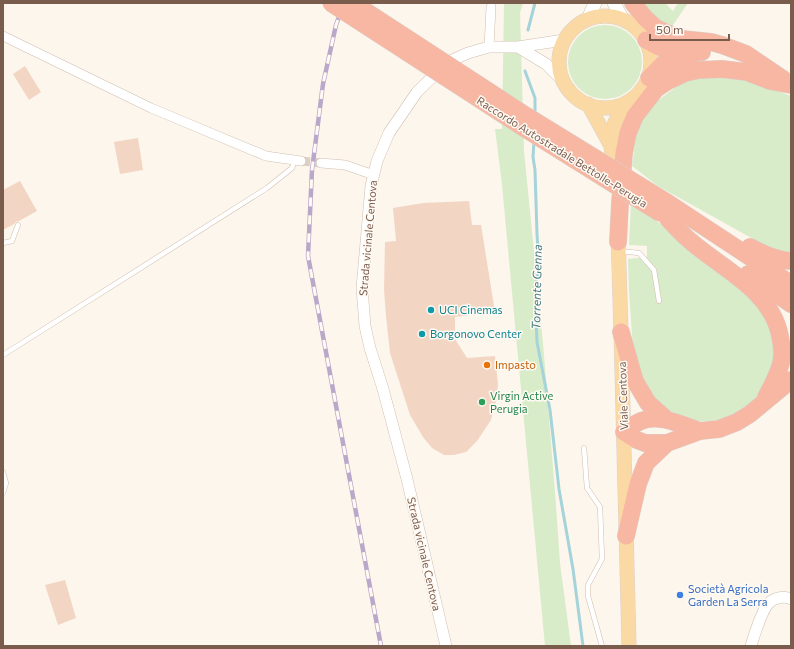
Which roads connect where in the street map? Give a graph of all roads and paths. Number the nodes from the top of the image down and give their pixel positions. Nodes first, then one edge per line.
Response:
1 (331, 3) edge
2 (353, 3) edge
3 (595, 3) edge
4 (614, 3) edge
5 (633, 3) edge
6 (491, 7) dead end
7 (622, 18) junction
8 (588, 19) junction
9 (3, 36) edge
10 (564, 40) junction
11 (646, 40) junction
12 (489, 47) junction
13 (518, 47) junction
14 (704, 52) junction
15 (648, 78) junction
16 (563, 81) junction
17 (791, 85) edge
18 (627, 102) junction
19 (588, 104) junction
20 (611, 146) junction
21 (298, 161) joint
22 (322, 163) tunnel mouth
23 (374, 175) junction
24 (665, 212) junction
25 (18, 225) dead end
26 (3, 243) edge
27 (619, 247) junction
28 (791, 261) edge
29 (791, 284) edge
30 (659, 301) dead end
31 (791, 304) edge
32 (621, 332) junction
33 (3, 355) edge
34 (791, 380) edge
35 (763, 402) junction
36 (666, 419) junction
37 (700, 430) junction
38 (624, 432) junction
39 (667, 443) junction
40 (584, 448) dead end
41 (3, 472) edge
42 (3, 493) edge
43 (626, 536) junction
44 (791, 599) edge
45 (446, 646) edge
46 (602, 646) edge
47 (629, 646) edge
48 (750, 646) edge

1 - 24 highway, Raccordo Autostradale Bettolle-Perugia, bridge
2 - 24 highway, bridge
3 - 8 main road
4 - 7 main road
5 - 17 highway
6 - 12 street
7 - 8 main road
7 - 11 main road
8 - 10 main road
9 - 21 street
10 - 13 street, Strada vicinale Centova
10 - 16 main road
11 - 14 highway
11 - 15 main road
12 - 13 street, Strada vicinale Centova
12 - 23 street, Strada vicinale Centova
13 - 16 street
14 - 15 highway
14 - 17 highway
15 - 18 main road
16 - 19 main road
17 - 27 highway
18 - 19 main road
18 - 20 main road
19 - 20 main road
20 - 27 main road, Viale Centova
21 - 33 lane
22 - 23 street
23 - 45 street, Strada vicinale Centova
24 - 28 highway
24 - 29 highway
24 - 31 highway, Raccordo Autostradale Bettolle-Perugia
24 - 35 highway
25 - 26 lane
27 - 30 lane
27 - 32 main road, Viale Centova
32 - 36 highway
32 - 38 main road, Viale Centova
34 - 35 highway
35 - 37 highway
36 - 37 highway
36 - 38 highway
37 - 39 highway
38 - 39 highway
38 - 43 main road, Viale Centova
39 - 43 highway
40 - 46 lane
41 - 42 lane
43 - 47 main road, Viale Centova
44 - 48 street

